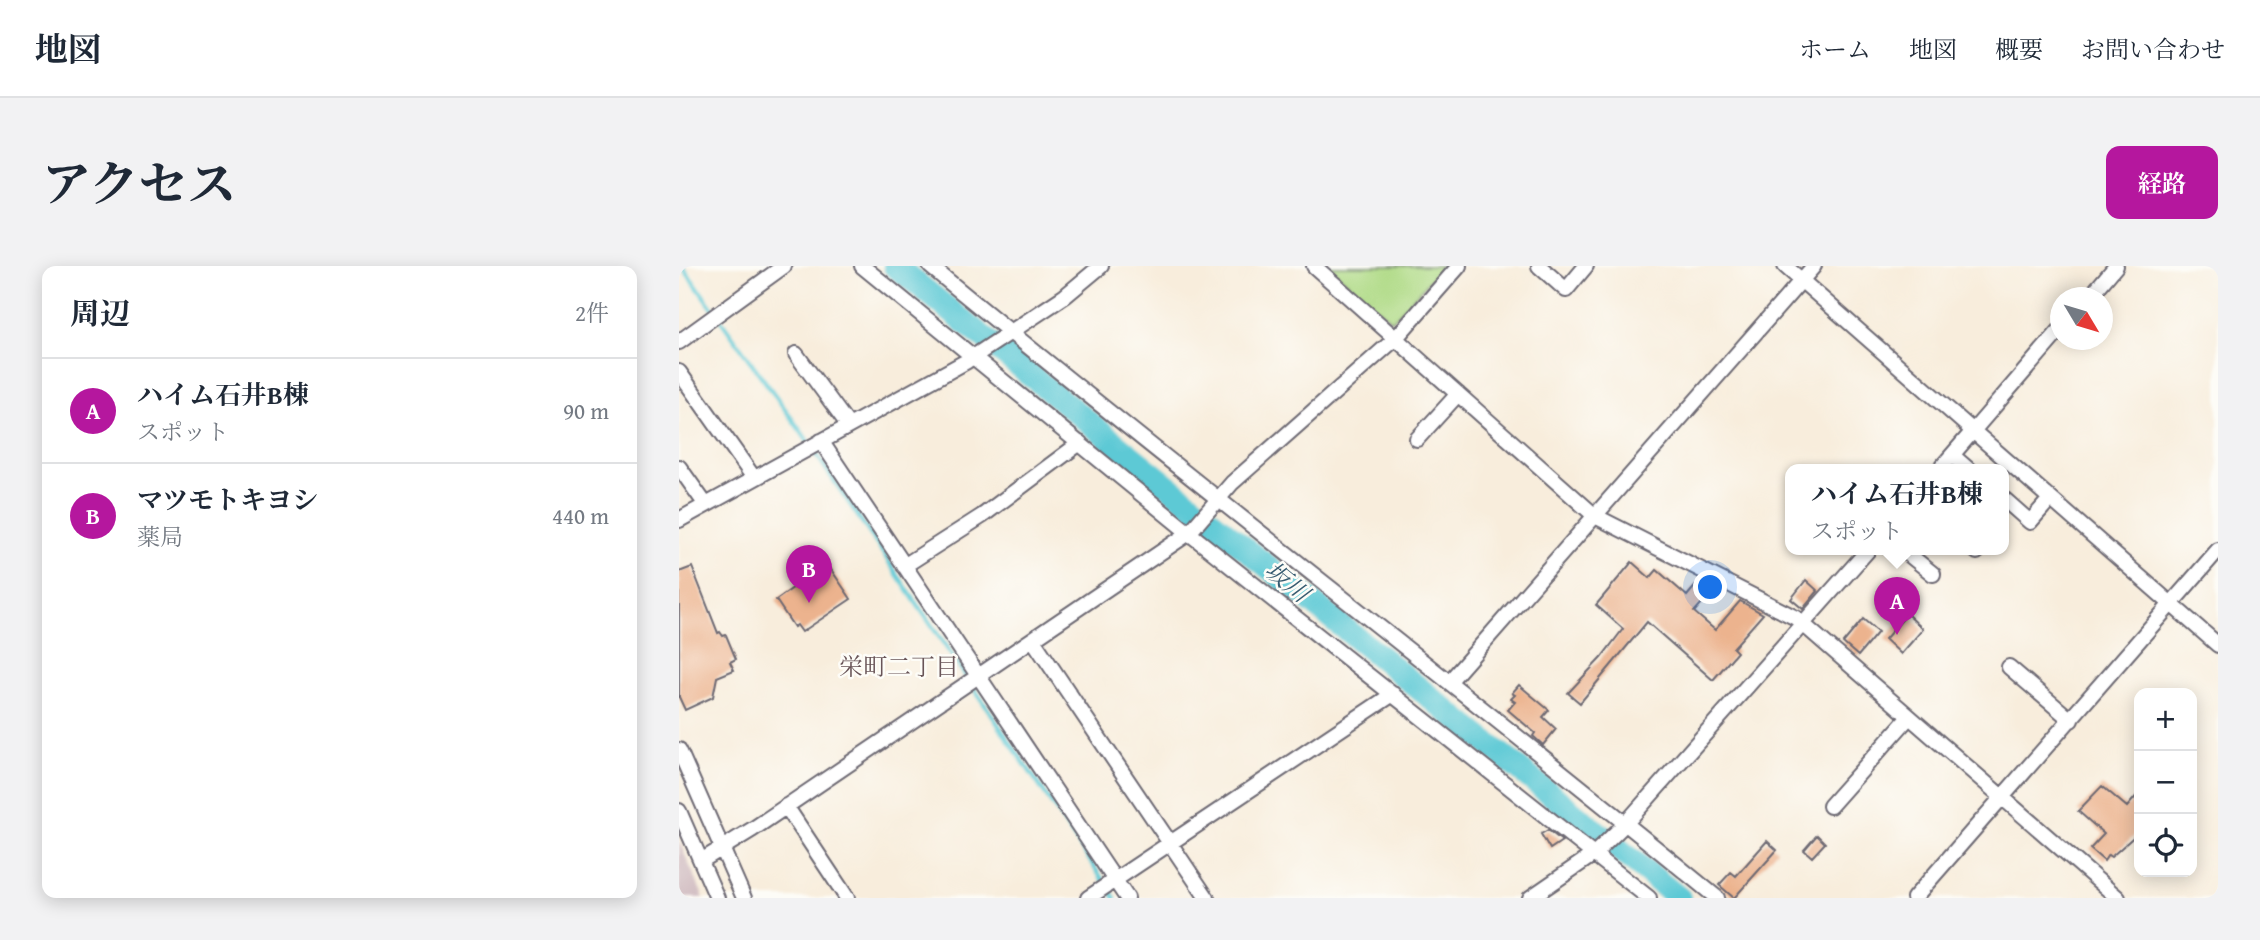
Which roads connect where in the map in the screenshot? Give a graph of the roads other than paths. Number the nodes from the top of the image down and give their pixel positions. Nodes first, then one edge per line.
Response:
1 (784, 266) edge
2 (862, 266) edge
3 (930, 266) edge
4 (1101, 266) edge
5 (1314, 266) edge
6 (1459, 266) edge
7 (1539, 266) edge
8 (1586, 266) edge
9 (1785, 266) edge
10 (1814, 266) edge
11 (2116, 266) edge
12 (1801, 280) junction
13 (2098, 287) edge
14 (1007, 333) junction
15 (1395, 338) junction
16 (679, 342) edge
17 (2050, 342) edge
18 (796, 354) dead end
19 (975, 354) junction
20 (679, 372) edge
21 (1458, 394) junction
22 (849, 426) junction
23 (1973, 431) junction
24 (1416, 439) dead end
25 (1080, 443) junction
26 (815, 445) junction
27 (1952, 455) junction
28 (1944, 464) edge
29 (1962, 464) edge
30 (679, 467) edge
31 (754, 478) junction
32 (1217, 499) junction
33 (2050, 499) junction
34 (2009, 503) edge
35 (706, 505) junction
36 (681, 515) edge
37 (1595, 516) junction
38 (1189, 533) junction
39 (2218, 550) edge
40 (1864, 555) edge
41 (1909, 555) edge
42 (904, 566) junction
43 (1933, 574) dead end
44 (2171, 604) junction
45 (1804, 624) junction
46 (1033, 640) junction
47 (2218, 645) edge
48 (2009, 667) dead end
49 (973, 680) junction
50 (1449, 682) junction
51 (1393, 694) junction
52 (1909, 717) junction
53 (2071, 720) junction
54 (679, 750) edge
55 (2001, 799) junction
56 (786, 806) junction
57 (1830, 806) dead end
58 (679, 811) edge
59 (1624, 826) junction
60 (1169, 844) junction
61 (722, 848) junction
62 (1596, 852) junction
63 (701, 861) junction
64 (1109, 884) junction
65 (717, 898) edge
66 (744, 898) edge
67 (848, 898) edge
68 (1088, 898) edge
69 (1127, 898) edge
70 (1207, 898) edge
71 (1529, 898) edge
72 (1649, 898) edge
73 (1717, 898) edge
74 (1914, 898) edge
75 (2118, 898) edge

1 - 16 street
2 - 19 street
3 - 14 street
4 - 14 street
5 - 15 street
6 - 15 street
7 - 8 street
9 - 12 street
10 - 12 street
11 - 13 street
12 - 23 street
12 - 37 street
14 - 19 street
14 - 32 street
15 - 21 street
15 - 32 street
17 - 23 street
18 - 22 street
19 - 22 street
19 - 25 street
20 - 31 street
21 - 24 street
21 - 37 street
22 - 26 street
23 - 27 street
23 - 33 street
25 - 38 street
25 - 42 street
26 - 31 street
26 - 42 street
27 - 28 street
27 - 29 street
30 - 35 street
31 - 35 street
32 - 38 street
32 - 50 street
33 - 34 street
33 - 44 street
35 - 36 street
37 - 45 street
37 - 50 street
38 - 46 street
38 - 51 street
39 - 44 street
40 - 45 street
41 - 43 street
42 - 49 street
44 - 47 street
44 - 53 street
45 - 52 street
45 - 59 street
46 - 49 street
46 - 60 street
48 - 53 street
49 - 56 street
49 - 64 street
50 - 59 street
51 - 60 street
51 - 62 street
52 - 55 street
52 - 57 street
53 - 55 street
54 - 61 street
55 - 74 street
55 - 75 street
56 - 61 street
56 - 67 street
58 - 63 street
59 - 62 street
59 - 73 street
60 - 64 street
60 - 70 street
61 - 63 street
61 - 66 street
62 - 71 street
62 - 72 street
63 - 65 street
64 - 68 street
64 - 69 street

